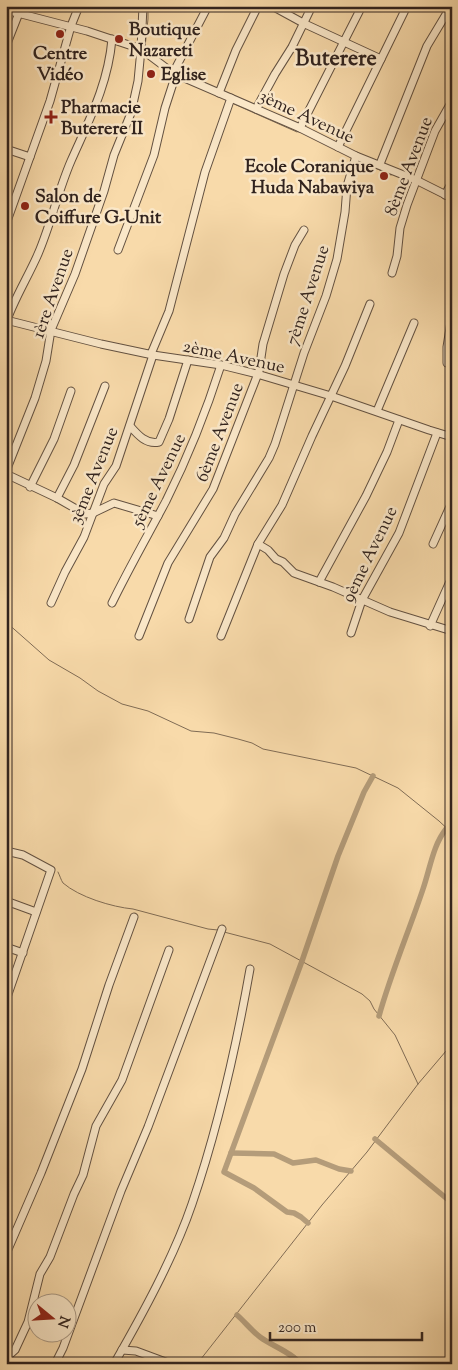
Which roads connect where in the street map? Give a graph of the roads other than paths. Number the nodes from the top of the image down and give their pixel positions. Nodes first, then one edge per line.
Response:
1 (79, 6) edge
2 (143, 6) edge
3 (208, 6) edge
4 (258, 6) edge
5 (272, 6) edge
6 (312, 6) edge
7 (362, 6) edge
8 (407, 6) edge
9 (451, 6) edge
10 (6, 10) edge
11 (19, 13) junction
12 (305, 24) junction
13 (70, 26) junction
14 (112, 39) junction
15 (344, 42) junction
16 (6, 46) edge
17 (141, 49) junction
18 (381, 59) junction
19 (175, 73) junction
20 (218, 93) junction
21 (231, 98) junction
22 (452, 101) edge
23 (256, 109) junction
24 (300, 128) junction
25 (338, 147) junction
26 (6, 149) edge
27 (356, 156) junction
28 (30, 157) junction
29 (380, 164) junction
30 (416, 180) junction
31 (452, 182) edge
32 (448, 197) edge
33 (6, 224) edge
34 (304, 230) dead end
35 (118, 250) dead end
36 (392, 274) dead end
37 (370, 304) dead end
38 (452, 315) edge
39 (7, 321) edge
40 (414, 323) dead end
41 (51, 330) junction
42 (152, 354) junction
43 (188, 360) junction
44 (447, 363) dead end
45 (221, 366) junction
46 (257, 374) junction
47 (295, 384) junction
48 (104, 386) dead end
49 (71, 391) dead end
50 (331, 396) junction
51 (376, 412) junction
52 (399, 420) junction
53 (130, 426) junction
54 (437, 433) junction
55 (452, 437) edge
56 (6, 470) edge
57 (6, 474) edge
58 (30, 487) junction
59 (57, 498) junction
60 (452, 502) edge
61 (93, 513) junction
62 (158, 516) junction
63 (258, 544) junction
64 (433, 544) dead end
65 (452, 577) edge
66 (319, 582) junction
67 (362, 600) junction
68 (51, 603) dead end
69 (112, 603) dead end
70 (189, 620) dead end
71 (430, 626) junction
72 (452, 631) edge
73 (351, 633) dead end
74 (139, 636) dead end
75 (221, 636) dead end
76 (6, 851) edge
77 (6, 901) edge
78 (36, 912) junction
79 (134, 917) dead end
80 (221, 931) dead end
81 (6, 947) edge
82 (169, 950) dead end
83 (23, 953) junction
84 (250, 969) dead end
85 (7, 995) edge
86 (6, 1254) edge
87 (122, 1350) junction
88 (6, 1358) edge
89 (55, 1364) edge
90 (114, 1364) edge
91 (172, 1364) edge

1 - 13 street
2 - 17 street, 1ère Avenue
3 - 19 street
4 - 20 street
5 - 12 street
6 - 12 street
7 - 15 street
8 - 18 street
9 - 29 street
10 - 11 street, 3ème Avenue
11 - 13 street, 3ème Avenue
11 - 16 street
12 - 15 street
12 - 23 street
13 - 14 street, 3ème Avenue
13 - 28 street
14 - 17 street, 3ème Avenue
14 - 39 street
15 - 18 street
15 - 24 street
17 - 19 street, 3ème Avenue
17 - 41 street, 1ère Avenue
18 - 25 street
19 - 20 street, 3ème Avenue
19 - 35 street
20 - 21 street, 3ème Avenue
21 - 23 street, 3ème Avenue
21 - 42 street, 3ème Avenue
22 - 30 street, 8ème Avenue
23 - 24 street, 3ème Avenue
24 - 25 street, 3ème Avenue
25 - 27 street, 3ème Avenue
26 - 28 street
27 - 29 street, 3ème Avenue
27 - 47 street, 7ème Avenue
28 - 33 street
29 - 30 street, 3ème Avenue
30 - 32 street, 3ème Avenue
30 - 36 street, 8ème Avenue
31 - 32 street
34 - 46 street, 6ème Avenue
37 - 50 street
38 - 44 street
39 - 41 street, 2ème Avenue
40 - 51 street
41 - 42 street, 2ème Avenue
41 - 56 street, 1ère Avenue
42 - 43 street, 2ème Avenue
42 - 53 street, 3ème Avenue
43 - 45 street, 2ème Avenue
43 - 53 street
45 - 46 street, 2ème Avenue
45 - 62 street, 5ème Avenue
46 - 47 street, 2ème Avenue
46 - 74 street, 6ème Avenue
47 - 50 street, 2ème Avenue
47 - 70 street, 7ème Avenue
48 - 59 street
49 - 58 street
50 - 51 street, 2ème Avenue
50 - 63 street
51 - 52 street, 2ème Avenue
52 - 54 street, 2ème Avenue
52 - 66 street
53 - 61 street, 3ème Avenue
54 - 55 street, 2ème Avenue
54 - 67 street, 9ème Avenue
57 - 58 street
58 - 59 street
59 - 61 street
60 - 64 street
61 - 62 street
61 - 68 street, 3ème Avenue
62 - 69 street, 5ème Avenue
63 - 66 street
63 - 75 street
65 - 71 street
66 - 67 street
67 - 71 street
67 - 73 street, 9ème Avenue
71 - 72 street
76 - 78 street
77 - 78 street
78 - 83 street
79 - 86 street
80 - 89 street
81 - 83 street
82 - 88 street
83 - 85 street
84 - 87 street
87 - 90 street
87 - 91 street

